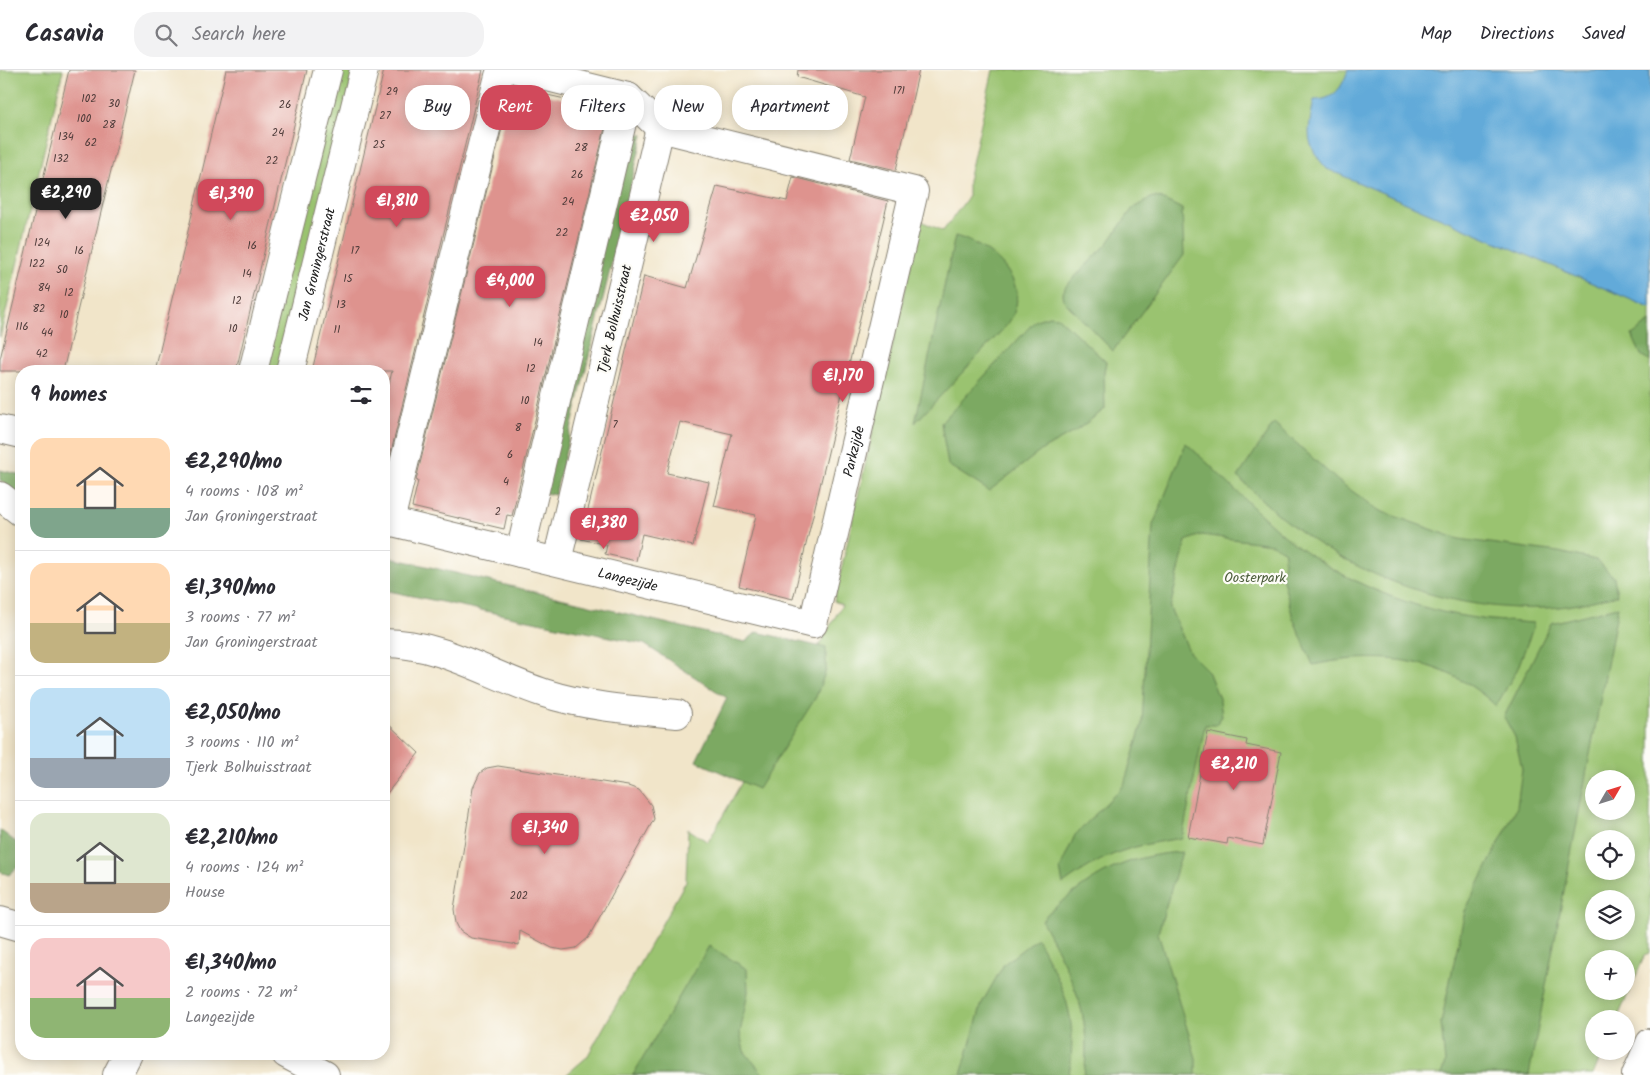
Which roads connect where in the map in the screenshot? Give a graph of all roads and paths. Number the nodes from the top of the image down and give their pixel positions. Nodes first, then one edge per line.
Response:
1 (328, 70) edge
2 (364, 70) edge
3 (509, 73) edge
4 (568, 85) edge
5 (644, 112) edge
6 (654, 122) edge
7 (620, 130) edge
8 (660, 130) edge
9 (668, 130) edge
10 (254, 365) edge
11 (291, 365) edge
12 (0, 429) edge
13 (15, 433) edge
14 (0, 496) edge
15 (15, 507) edge
16 (390, 509) edge
17 (390, 521) edge
18 (520, 553) junction
19 (557, 561) junction
20 (813, 624) joint
21 (390, 643) edge
22 (677, 714) dead end
23 (0, 921) edge
24 (15, 925) edge
25 (1650, 1043) edge
26 (125, 1060) edge
27 (297, 1060) edge
28 (117, 1075) edge
29 (325, 1075) edge
30 (1636, 1075) edge

1 - 10 street
2 - 11 street, Jan Groningerstraat
3 - 4 street
3 - 16 street
5 - 6 street
7 - 18 street
8 - 19 street, Tjerk Bolhuisstraat
9 - 20 street, Parkzijde
12 - 13 street
14 - 15 street
17 - 18 street, Langezijde
18 - 19 street, Langezijde
19 - 20 street, Langezijde
21 - 22 street
23 - 24 street
25 - 30 street
26 - 28 street
27 - 29 street

